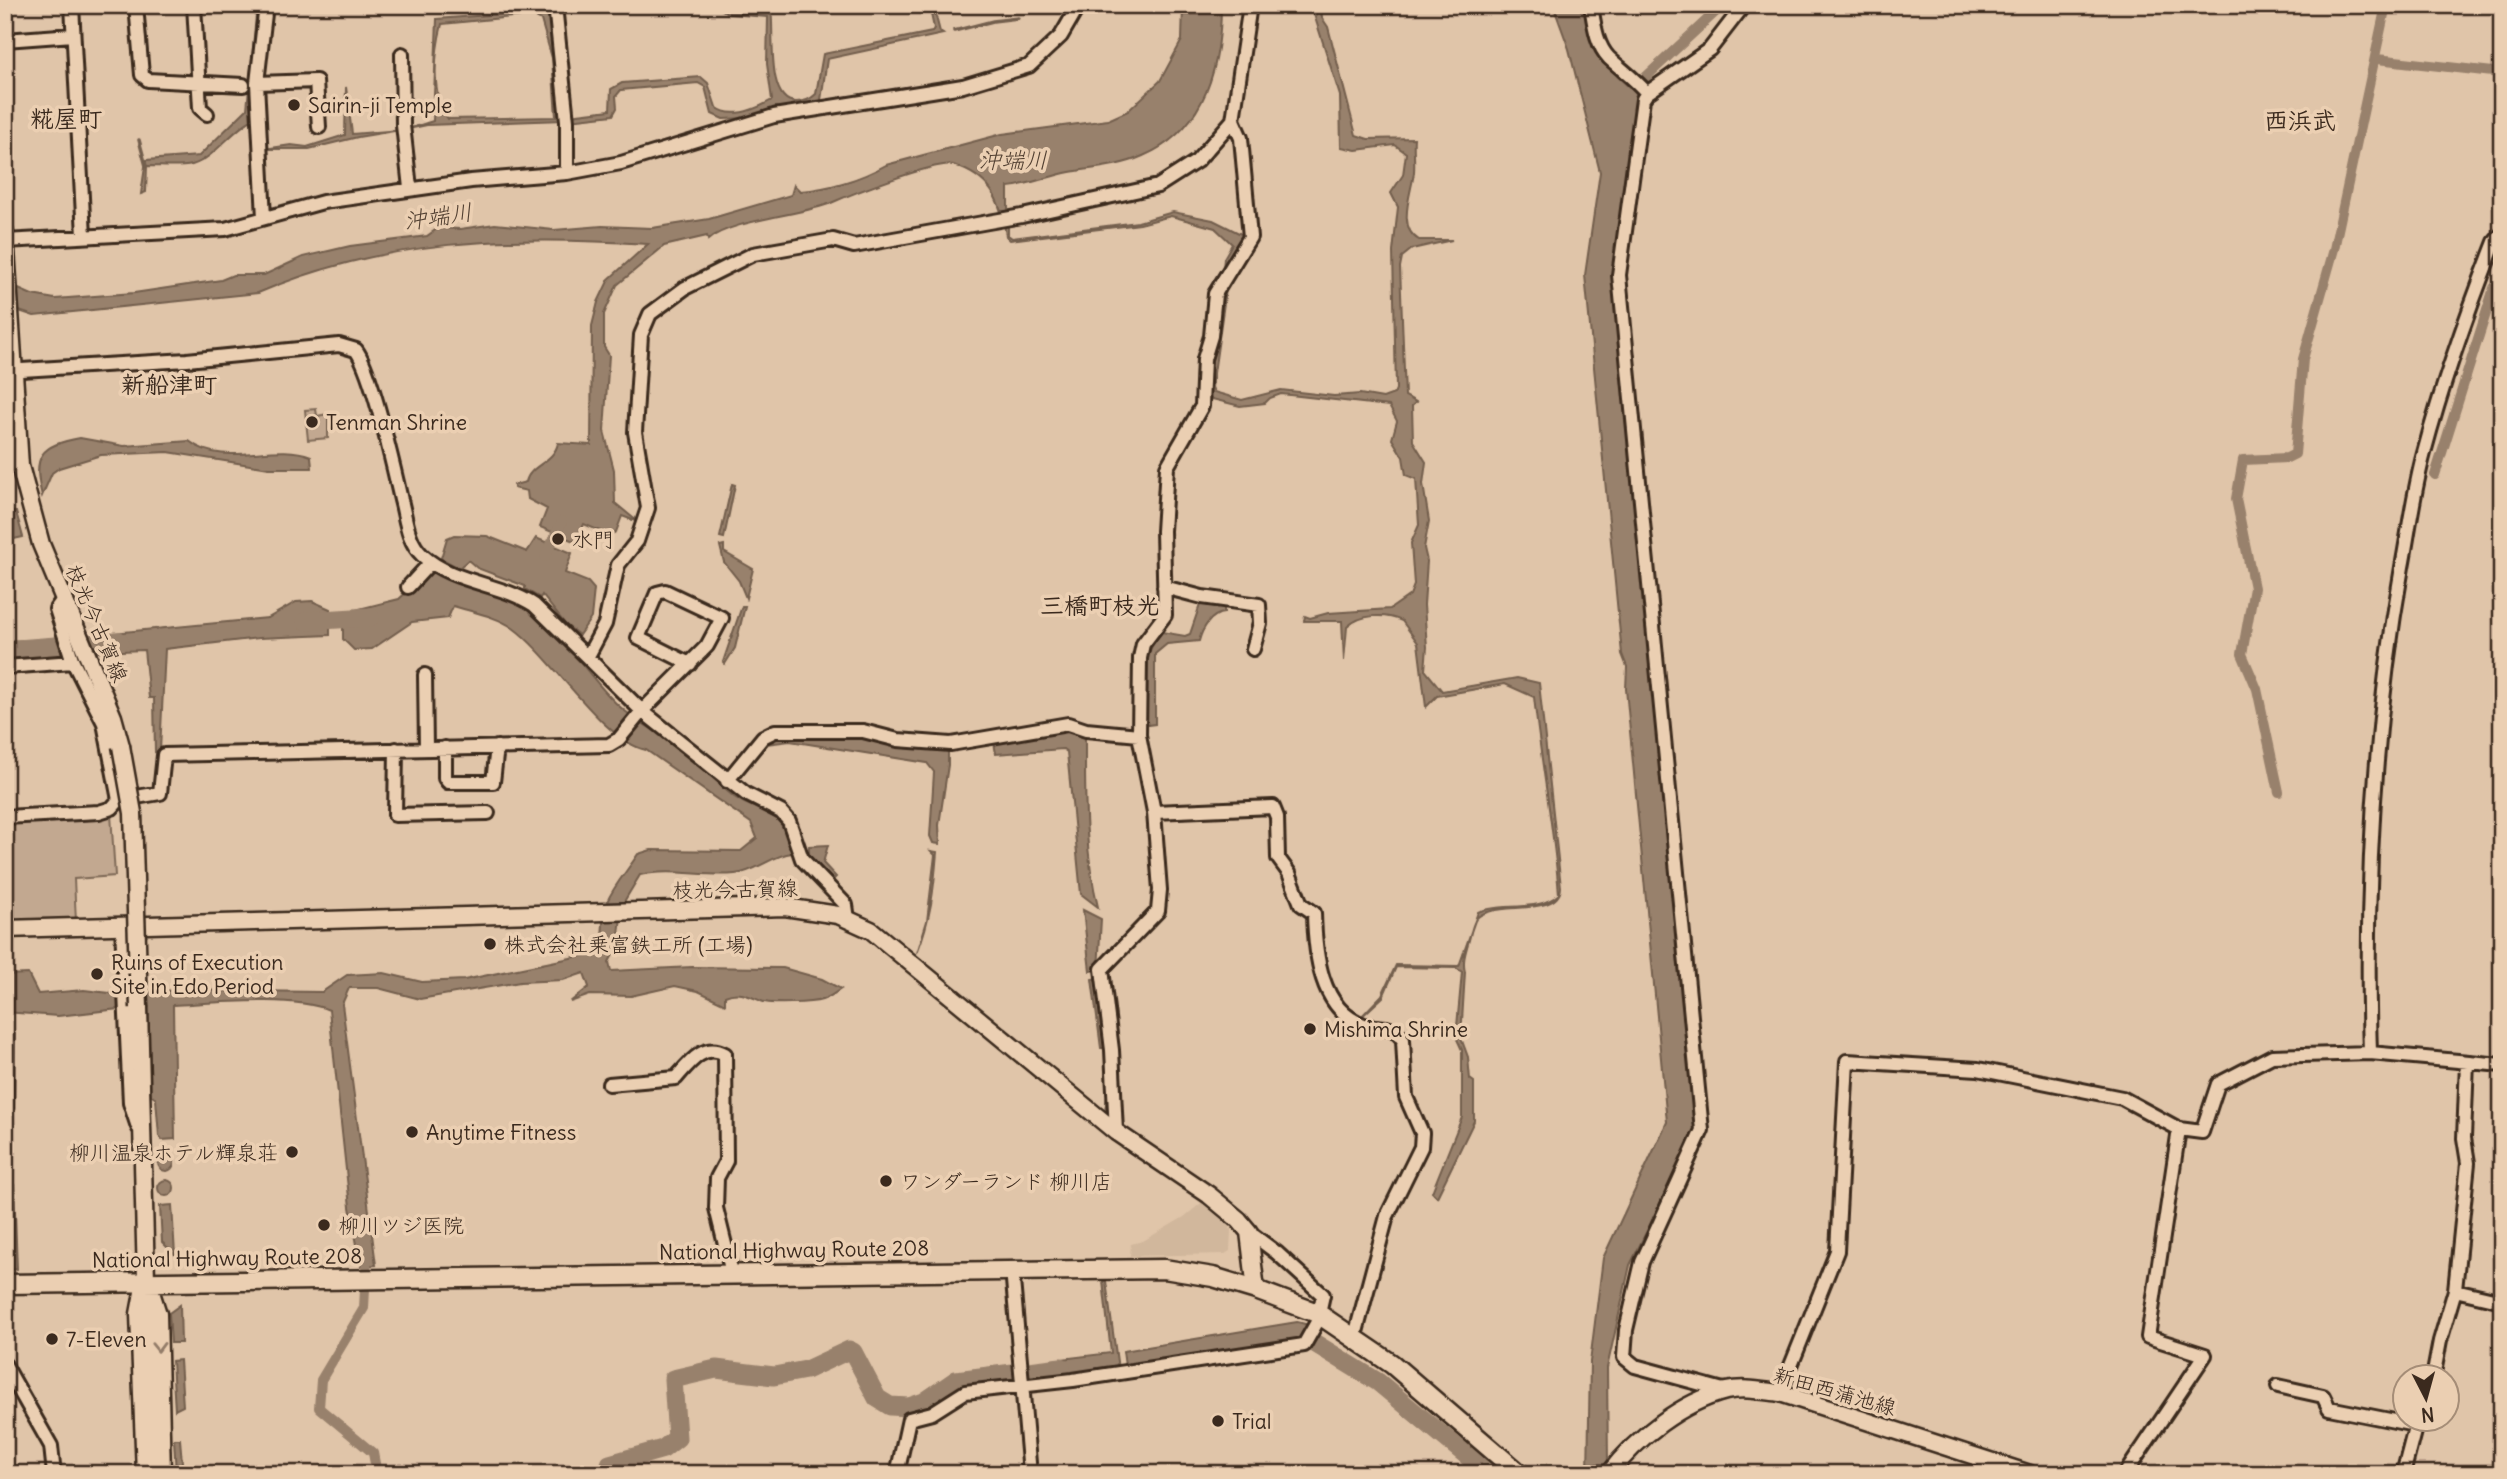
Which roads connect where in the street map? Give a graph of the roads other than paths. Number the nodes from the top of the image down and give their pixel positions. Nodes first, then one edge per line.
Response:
1 (72, 5) edge
2 (136, 5) edge
3 (194, 5) edge
4 (266, 5) edge
5 (555, 5) edge
6 (1079, 5) edge
7 (1250, 5) edge
8 (1591, 5) edge
9 (1744, 5) edge
10 (73, 35) junction
11 (5, 40) edge
12 (402, 54) dead end
13 (257, 83) junction
14 (199, 84) junction
15 (243, 85) dead end
16 (1645, 91) junction
17 (207, 114) dead end
18 (1233, 120) junction
19 (319, 127) dead end
20 (567, 173) junction
21 (410, 188) junction
22 (264, 218) junction
23 (5, 233) edge
24 (2502, 234) edge
25 (84, 236) junction
26 (6, 241) edge
27 (7, 261) edge
28 (9, 370) edge
29 (431, 562) junction
30 (408, 587) dead end
31 (1164, 587) junction
32 (64, 598) junction
33 (1253, 649) dead end
34 (588, 656) junction
35 (72, 659) junction
36 (690, 664) junction
37 (5, 667) edge
38 (425, 675) dead end
39 (642, 711) junction
40 (1139, 735) junction
41 (497, 747) junction
42 (426, 748) junction
43 (445, 748) junction
44 (396, 749) junction
45 (727, 781) junction
46 (119, 800) junction
47 (1154, 812) junction
48 (488, 813) dead end
49 (5, 817) edge
50 (848, 919) junction
51 (122, 926) junction
52 (5, 929) edge
53 (132, 1009) junction
54 (2370, 1053) junction
55 (2467, 1062) junction
56 (2502, 1065) edge
57 (609, 1084) dead end
58 (2179, 1129) junction
59 (1116, 1132) junction
60 (1249, 1232) junction
61 (1013, 1269) junction
62 (732, 1273) junction
63 (146, 1280) junction
64 (5, 1283) edge
65 (1256, 1290) junction
66 (2455, 1290) junction
67 (2502, 1301) edge
68 (1317, 1317) junction
69 (1355, 1336) junction
70 (2436, 1364) edge
71 (5, 1365) edge
72 (1022, 1385) junction
73 (2278, 1386) dead end
74 (1727, 1391) junction
75 (1780, 1393) junction
76 (2392, 1418) edge
77 (2413, 1434) edge
78 (54, 1474) edge
79 (146, 1474) edge
80 (161, 1474) edge
81 (897, 1474) edge
82 (1030, 1474) edge
83 (1520, 1474) edge
84 (1609, 1474) edge
85 (2030, 1474) edge
86 (2125, 1474) edge
87 (2403, 1474) edge

1 - 10 street
2 - 14 street
3 - 14 street
4 - 13 street
5 - 20 street
6 - 20 street
7 - 18 street
8 - 16 street
9 - 16 street
10 - 11 street
10 - 25 street
12 - 21 street
13 - 19 street
13 - 22 street
14 - 15 street
14 - 17 street
16 - 74 street
18 - 31 street
18 - 34 street
20 - 21 street
21 - 22 street
22 - 25 street
23 - 26 main road, 枝光今古賀線
24 - 54 street
25 - 26 street
26 - 27 main road, 枝光今古賀線
27 - 28 main road, 枝光今古賀線
28 - 29 street
28 - 32 main road, 枝光今古賀線
29 - 30 street
29 - 34 street
31 - 33 street
31 - 40 street
32 - 35 street
32 - 53 main road, 枝光今古賀線, bridge
34 - 39 street
35 - 37 street
35 - 46 street
36 - 36 street
36 - 39 street
38 - 42 street
39 - 41 street
39 - 45 street
40 - 45 street
40 - 47 street
41 - 43 street
41 - 43 street
42 - 43 street
42 - 44 street
44 - 46 street
44 - 48 street
45 - 50 street
46 - 49 street
47 - 59 street
47 - 69 street
50 - 51 main road, 枝光今古賀線
50 - 59 main road, 枝光今古賀線
51 - 52 main road, 枝光今古賀線
51 - 53 street
53 - 63 main road, 枝光今古賀線
54 - 55 street
54 - 58 street
55 - 56 street
55 - 66 street
57 - 62 street
58 - 75 street
58 - 86 street
59 - 60 main road, 枝光今古賀線
60 - 65 main road
60 - 68 street
61 - 62 highway, National Highway Route 208
61 - 65 highway, National Highway Route 208
61 - 72 street
62 - 63 highway, National Highway Route 208
63 - 64 highway, National Highway Route 208
63 - 79 highway
63 -> 80 highway
65 - 68 highway, National Highway Route 208
66 - 67 street
66 - 70 street
68 - 69 highway, National Highway Route 208
68 - 72 street
69 - 83 highway, National Highway Route 208
71 - 78 street
72 - 81 street
72 - 82 street
73 - 76 street
74 - 75 main road, 新田西蒲池線
74 - 84 main road, 新田西蒲池線
75 - 85 main road, 新田西蒲池線
77 - 87 street

